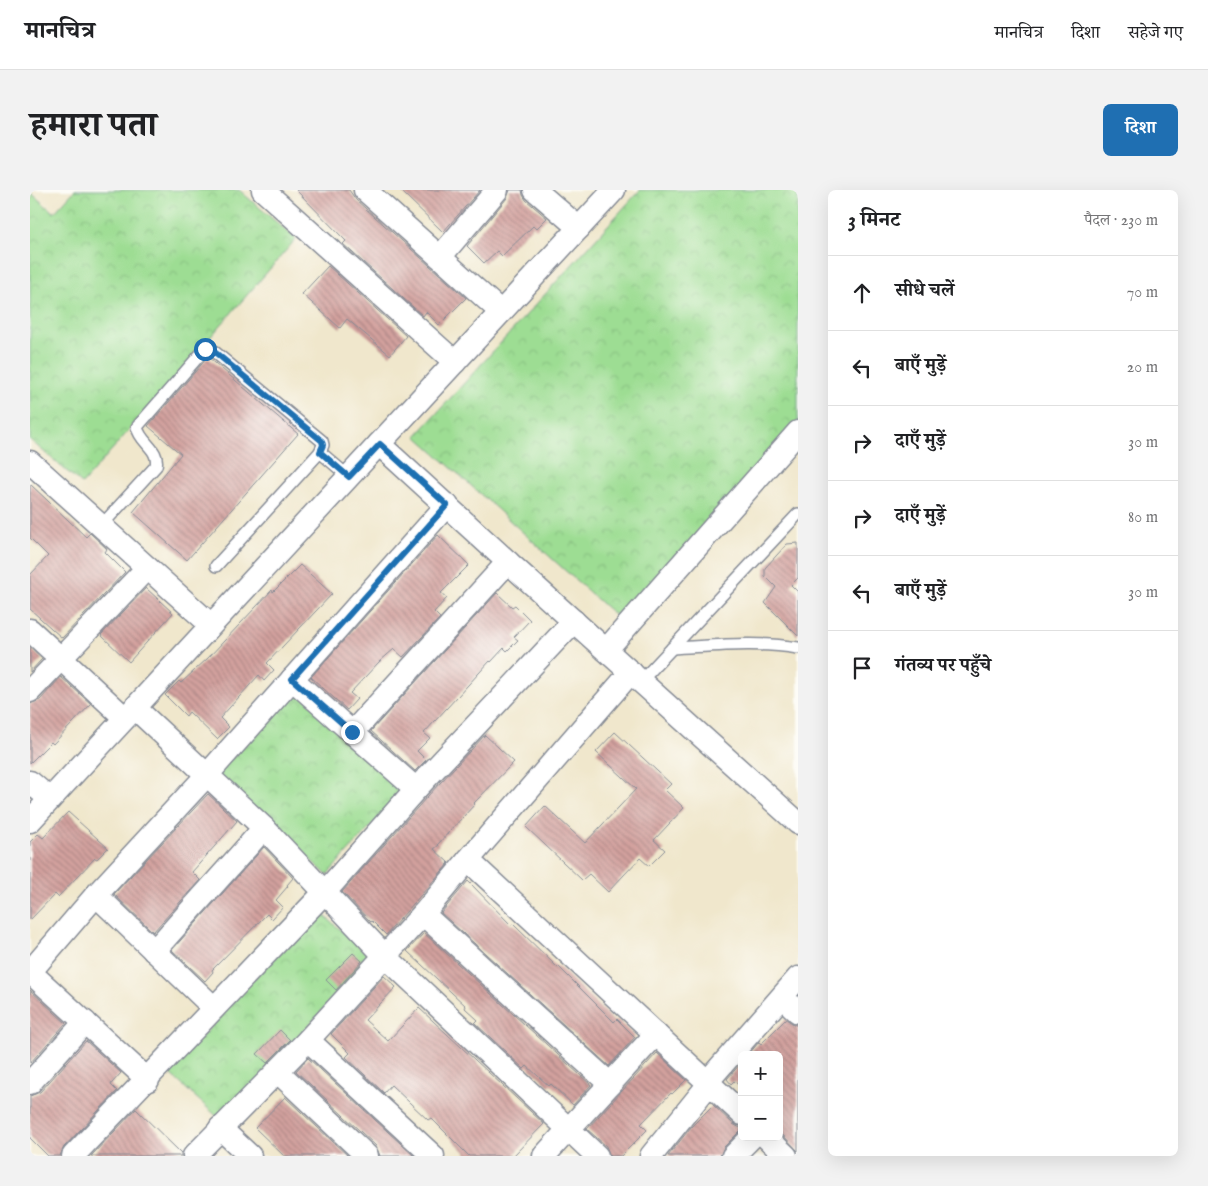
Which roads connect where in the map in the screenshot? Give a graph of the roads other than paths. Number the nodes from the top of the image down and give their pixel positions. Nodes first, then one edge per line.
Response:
1 (263, 190) edge
2 (365, 190) edge
3 (497, 190) edge
4 (535, 190) edge
5 (614, 190) edge
6 (579, 228) junction
7 (440, 257) junction
8 (501, 312) junction
9 (455, 362) junction
10 (798, 432) edge
11 (380, 444) junction
12 (320, 452) junction
13 (30, 462) edge
14 (349, 477) junction
15 (447, 505) junction
16 (798, 514) edge
17 (101, 526) junction
18 (508, 562) junction
19 (216, 566) dead end
20 (147, 568) junction
21 (574, 621) junction
22 (211, 625) junction
23 (30, 630) edge
24 (672, 648) junction
25 (798, 648) edge
26 (606, 650) junction
27 (61, 658) junction
28 (636, 676) junction
29 (292, 679) junction
30 (30, 691) edge
31 (130, 713) junction
32 (352, 732) junction
33 (206, 775) junction
34 (30, 782) edge
35 (416, 789) junction
36 (50, 799) junction
37 (30, 821) edge
38 (798, 823) edge
39 (264, 828) junction
40 (468, 860) junction
41 (324, 893) junction
42 (96, 895) junction
43 (423, 914) junction
44 (154, 951) junction
45 (384, 955) junction
46 (798, 978) edge
47 (790, 1005) edge
48 (214, 1008) junction
49 (85, 1022) junction
50 (656, 1034) junction
51 (308, 1040) junction
52 (277, 1071) junction
53 (148, 1080) junction
54 (30, 1083) edge
55 (708, 1083) junction
56 (610, 1084) junction
57 (738, 1110) edge
58 (220, 1128) junction
59 (568, 1129) junction
60 (748, 1141) edge
61 (770, 1141) edge
62 (74, 1156) edge
63 (194, 1156) edge
64 (250, 1156) edge
65 (367, 1156) edge
66 (434, 1156) edge
67 (544, 1156) edge
68 (597, 1156) edge
69 (651, 1156) edge
70 (734, 1156) edge
71 (786, 1156) edge

1 - 9 street
2 - 7 street
3 - 7 street
4 - 6 street
5 - 6 street
6 - 8 street
7 - 8 street
8 - 9 street
9 - 11 street
10 - 26 street
11 - 14 street
11 - 15 street
12 - 14 lane
12 - 17 lane
12 - 19 lane
13 - 17 street
14 - 22 street
15 - 18 street
15 - 29 street
16 - 24 lane
17 - 20 street
18 - 21 street
18 - 32 street
20 - 22 street
20 - 27 street
21 - 26 street
21 - 35 street
22 - 31 street
23 - 27 street
24 - 25 lane
24 - 28 lane
26 - 28 street
27 - 30 street
27 - 31 street
28 - 38 street
28 - 40 street
29 - 32 street
29 - 33 street
31 - 33 street
31 - 36 street
32 - 35 street
33 - 39 street
33 - 42 street
34 - 36 street
35 - 41 street
36 - 37 street
39 - 41 street
39 - 44 street
40 - 43 street
40 - 50 street
41 - 45 street
41 - 48 street
42 - 44 street
42 - 49 street
43 - 45 street
43 - 56 street
44 - 48 street
45 - 51 street
45 - 59 street
46 - 47 street
47 - 55 street
48 - 53 street
49 - 53 street
49 - 54 street
50 - 55 street
50 - 56 street
51 - 52 street
51 - 66 street
52 - 58 street
52 - 65 street
53 - 62 street
55 - 57 street
55 - 69 street
56 - 59 street
58 - 63 street
58 - 64 street
59 - 67 street
59 - 68 street
60 - 70 street
61 - 71 street

